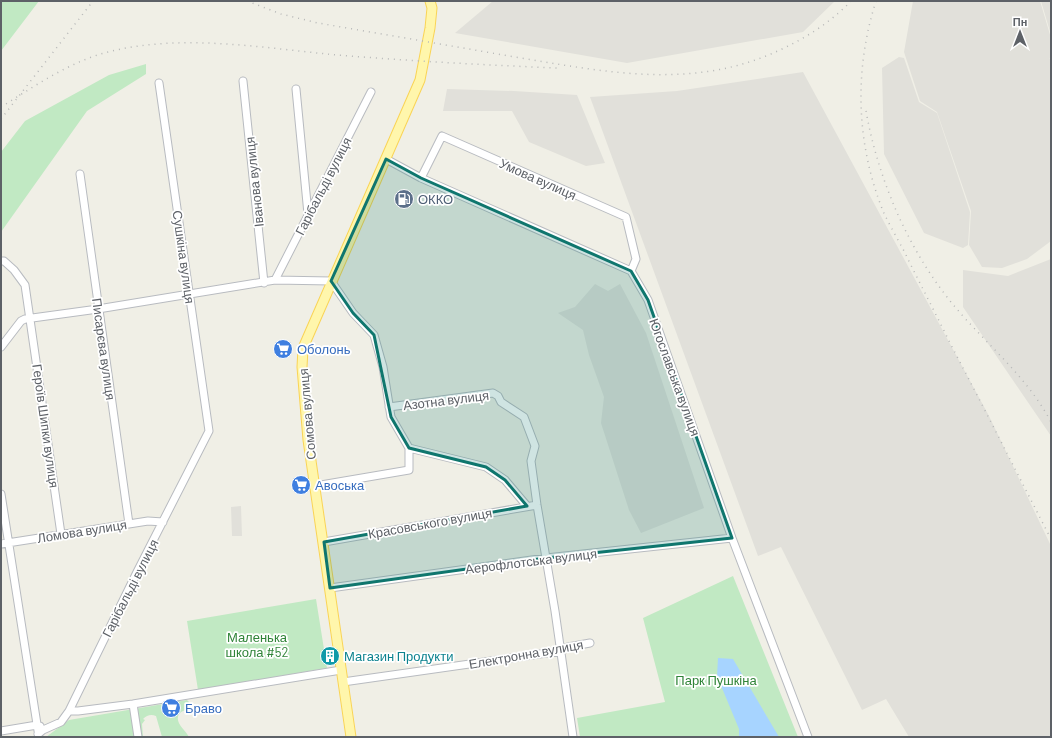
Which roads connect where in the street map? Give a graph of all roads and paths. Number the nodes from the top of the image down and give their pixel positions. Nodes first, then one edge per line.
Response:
1 (430, 1) edge
2 (243, 81) dead end
3 (159, 83) dead end
4 (296, 89) dead end
5 (371, 92) dead end
6 (386, 159) junction
7 (80, 174) dead end
8 (421, 178) junction
9 (308, 214) junction
10 (1, 261) edge
11 (631, 271) junction
12 (275, 280) junction
13 (331, 281) junction
14 (264, 283) junction
15 (189, 295) junction
16 (98, 309) junction
17 (31, 318) junction
18 (1, 347) edge
19 (389, 408) junction
20 (209, 431) joint
21 (409, 448) junction
22 (315, 486) junction
23 (1, 494) edge
24 (536, 505) junction
25 (527, 506) junction
26 (163, 522) junction
27 (129, 524) junction
28 (61, 534) junction
29 (732, 538) junction
30 (324, 542) junction
31 (5, 543) edge
32 (546, 558) junction
33 (330, 588) junction
34 (590, 644) dead end
35 (561, 651) junction
36 (341, 670) junction
37 (343, 682) junction
38 (133, 704) junction
39 (70, 711) junction
40 (36, 725) junction
41 (46, 729) junction
42 (1, 731) edge
43 (39, 735) edge
44 (138, 737) edge
45 (351, 737) edge
46 (573, 737) edge
47 (808, 737) edge

1 - 6 main road, Сомова вулиця
2 - 14 street, Іванова вулиця
3 - 15 street, Сушкіна вулиця
4 - 9 street
5 - 9 street, Гарібальді вулиця
6 - 8 street
6 - 13 main road, Сомова вулиця
7 - 16 street, Писарєва вулиця
8 - 11 street
8 - 11 street, Умова вулиця
9 - 12 street, Гарібальді вулиця
10 - 17 street, Героїв Шипки вулиця
11 - 29 street, Югославська вулиця
12 - 13 street
12 - 14 street
13 - 19 street, Азотна вулиця
13 - 22 main road, Сомова вулиця
14 - 15 street
15 - 16 street
15 - 20 street, Сушкіна вулиця
16 - 17 street
16 - 27 street, Писарєва вулиця
17 - 18 street
17 - 28 street, Героїв Шипки вулиця
19 - 21 street, Азотна вулиця
19 - 24 street, Азотна вулиця
20 - 26 street, Гарібальді вулиця
21 - 22 street, Азотна вулиця
21 - 25 street
22 - 30 main road, Сомова вулиця
23 - 31 street
24 - 25 street, Красовського вулиця
24 - 32 street, Азотна вулиця
25 - 30 street, Красовського вулиця
26 - 27 street, Ломова вулиця
26 - 39 street, Гарібальді вулиця
27 - 28 street, Ломова вулиця
28 - 31 street, Ломова вулиця
29 - 32 street, Аерофлотська вулиця
29 - 47 street, Югославська вулиця
30 - 33 main road, Сомова вулиця
31 - 40 street
32 - 33 street, Аерофлотська вулиця
32 - 35 street, Азотна вулиця
33 - 36 main road, Сомова вулиця
34 - 35 street, Електронна вулиця
35 - 37 street, Електронна вулиця
35 - 46 street, Азотна вулиця
36 - 37 main road, Сомова вулиця
36 - 38 street
37 - 45 main road, Сомова вулиця
38 - 39 street
38 - 44 street
39 - 41 street, Гарібальді вулиця
40 - 41 street
40 - 42 street
40 - 43 street
41 - 43 street, Гарібальді вулиця

